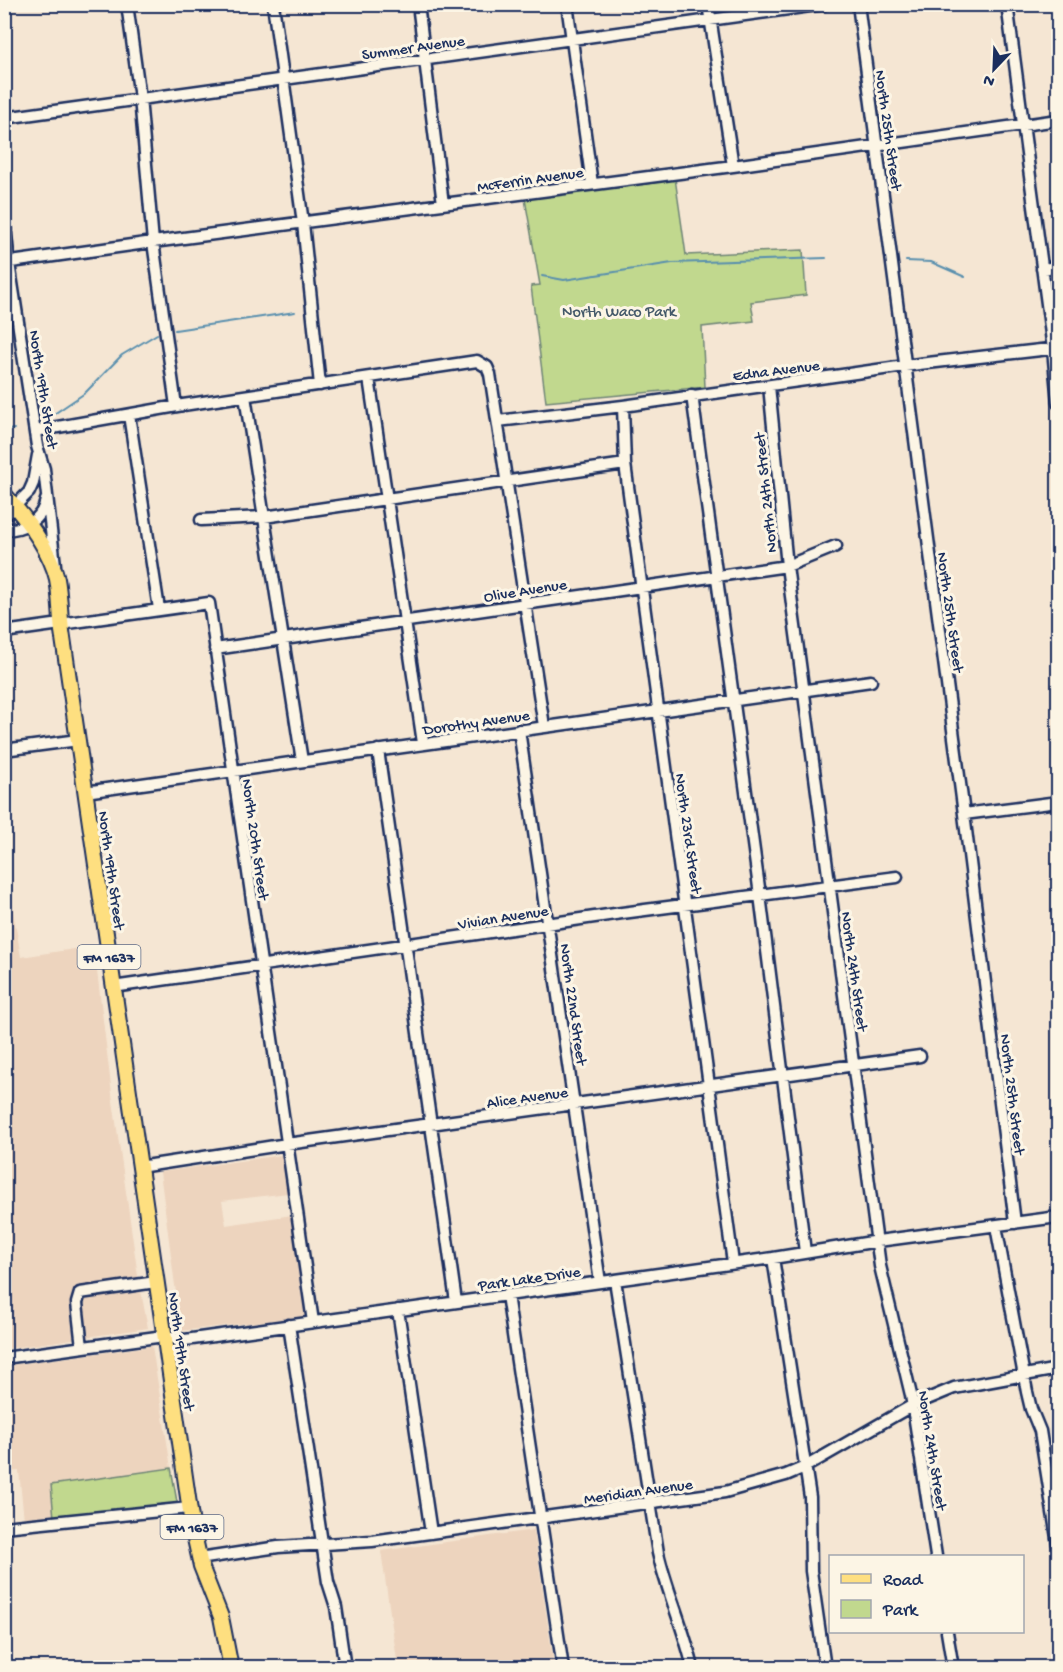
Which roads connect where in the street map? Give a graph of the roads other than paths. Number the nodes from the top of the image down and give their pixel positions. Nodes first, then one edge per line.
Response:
1 (127, 4) edge
2 (273, 4) edge
3 (418, 4) edge
4 (567, 4) edge
5 (708, 4) edge
6 (825, 4) edge
7 (858, 4) edge
8 (1007, 4) edge
9 (710, 20) junction
10 (571, 40) junction
11 (425, 59) junction
12 (283, 79) junction
13 (141, 98) junction
14 (4, 118) edge
15 (1059, 120) edge
16 (1024, 125) junction
17 (877, 145) junction
18 (733, 166) junction
19 (592, 184) junction
20 (443, 204) junction
21 (4, 215) edge
22 (303, 223) junction
23 (153, 242) junction
24 (7, 263) edge
25 (1059, 267) edge
26 (1042, 269) junction
27 (1056, 349) edge
28 (906, 366) junction
29 (369, 378) junction
30 (320, 385) junction
31 (769, 386) junction
32 (692, 395) junction
33 (245, 396) junction
34 (1059, 403) edge
35 (176, 406) junction
36 (623, 406) junction
37 (129, 415) junction
38 (498, 421) junction
39 (34, 431) junction
40 (39, 455) junction
41 (625, 464) junction
42 (507, 481) junction
43 (4, 494) edge
44 (47, 495) junction
45 (386, 499) junction
46 (15, 506) junction
47 (264, 516) junction
48 (4, 518) edge
49 (201, 520) dead end
50 (29, 524) junction
51 (4, 530) edge
52 (836, 546) dead end
53 (787, 566) junction
54 (717, 576) junction
55 (57, 578) junction
56 (642, 586) junction
57 (526, 604) junction
58 (159, 609) junction
59 (404, 622) junction
60 (61, 623) junction
61 (4, 632) edge
62 (283, 640) junction
63 (215, 649) junction
64 (871, 681) dead end
65 (804, 690) junction
66 (735, 700) junction
67 (659, 710) junction
68 (544, 726) junction
69 (519, 730) junction
70 (78, 740) junction
71 (423, 743) junction
72 (4, 750) edge
73 (378, 750) junction
74 (302, 761) junction
75 (232, 771) junction
76 (86, 792) junction
77 (1059, 802) edge
78 (964, 814) junction
79 (897, 877) dead end
80 (830, 886) junction
81 (760, 895) junction
82 (685, 905) junction
83 (548, 924) junction
84 (405, 945) junction
85 (260, 965) junction
86 (113, 987) junction
87 (920, 1056) dead end
88 (854, 1065) junction
89 (784, 1075) junction
90 (709, 1085) junction
91 (574, 1104) junction
92 (430, 1124) junction
93 (287, 1144) junction
94 (139, 1167) junction
95 (1059, 1217) edge
96 (1016, 1223) junction
97 (996, 1226) junction
98 (878, 1240) junction
99 (805, 1252) junction
100 (773, 1258) junction
101 (734, 1263) junction
102 (615, 1280) junction
103 (156, 1282) junction
104 (600, 1282) junction
105 (507, 1295) junction
106 (456, 1302) junction
107 (398, 1310) junction
108 (313, 1322) junction
109 (289, 1325) junction
110 (164, 1336) junction
111 (82, 1347) junction
112 (4, 1358) edge
113 (1059, 1369) edge
114 (1025, 1375) junction
115 (912, 1406) junction
116 (805, 1467) junction
117 (650, 1504) junction
118 (189, 1509) junction
119 (542, 1518) junction
120 (4, 1527) edge
121 (431, 1533) junction
122 (1059, 1544) edge
123 (322, 1546) junction
124 (936, 1555) edge
125 (200, 1559) junction
126 (947, 1633) edge
127 (231, 1668) edge
128 (345, 1668) edge
129 (563, 1668) edge
130 (693, 1668) edge
131 (825, 1668) edge
132 (953, 1668) edge

1 - 13 street
2 - 12 street
3 - 11 street
4 - 10 street
5 - 9 street
6 - 9 street, Summer Avenue
7 - 17 street, North 25th Street
8 - 16 street
9 - 10 street, Summer Avenue
9 - 18 street
10 - 11 street, Summer Avenue
10 - 19 street
11 - 12 street, Summer Avenue
11 - 20 street
12 - 13 street, Summer Avenue
12 - 22 street
13 - 14 street, Summer Avenue
13 - 23 street
15 - 16 street, McFerrin Avenue
16 - 17 street, McFerrin Avenue
16 - 26 street
17 - 18 street, McFerrin Avenue
17 - 28 street, North 25th Street
18 - 19 street, McFerrin Avenue
19 - 20 street, McFerrin Avenue
20 - 22 street, McFerrin Avenue
21 - 24 street, North 19th Street
22 - 23 street, McFerrin Avenue
22 - 30 street
23 - 24 street, McFerrin Avenue
23 - 35 street
24 - 39 street, North 19th Street
25 - 26 street
26 - 27 street
27 - 28 street, Edna Avenue
27 - 34 street
28 - 31 street, Edna Avenue
28 - 78 street, North 25th Street
29 - 30 street
29 - 38 street
29 - 45 street
30 - 33 street
31 - 32 street, Edna Avenue
31 - 53 street, North 24th Street
32 - 36 street, Edna Avenue
32 - 54 street
33 - 35 street
33 - 47 street
35 - 37 street
36 - 38 street, Edna Avenue
36 - 41 street, North 23rd Street
37 - 39 street
37 - 58 street
38 - 42 street
39 - 40 street, North 19th Street
40 - 44 street, North 19th Street
40 - 46 street
41 - 42 street
41 - 56 street, North 23rd Street
42 - 45 street
42 - 57 street
43 - 46 main road, FM 1637
44 - 50 street
44 - 55 street, North 19th Street
45 - 47 street
45 - 59 street
46 - 48 street
46 - 50 main road, FM 1637
47 - 49 street
47 - 62 street
50 - 51 street
50 - 55 main road, FM 1637
52 - 53 street, Olive Avenue
53 - 54 street, Olive Avenue
53 - 65 street, North 24th Street
54 - 56 street, Olive Avenue
54 - 66 street
55 - 60 main road, North 19th Street / FM 1637
56 - 57 street, Olive Avenue
56 - 67 street, North 23rd Street
57 - 59 street, Olive Avenue
57 - 68 street
58 - 60 street
58 - 63 street, North 20th Street
59 - 62 street, Olive Avenue
59 - 71 street
60 - 61 street
60 - 70 main road, North 19th Street / FM 1637
62 - 63 street, Olive Avenue
62 - 74 street
63 - 75 street, North 20th Street
64 - 65 street, Dorothy Avenue
65 - 66 street, Dorothy Avenue
65 - 80 street, North 24th Street
66 - 67 street, Dorothy Avenue
66 - 81 street
67 - 68 street, Dorothy Avenue
67 - 82 street, North 23rd Street
68 - 69 street, Dorothy Avenue
69 - 71 street, Dorothy Avenue
69 - 83 street, North 22nd Street
70 - 72 street
70 - 76 main road, North 19th Street / FM 1637
71 - 73 street, Dorothy Avenue
73 - 74 street, Dorothy Avenue
73 - 84 street
74 - 75 street, Dorothy Avenue
75 - 76 street, Dorothy Avenue
75 - 85 street, North 20th Street
76 - 86 main road, North 19th Street / FM 1637
77 - 78 street
78 - 96 street, North 25th Street
79 - 80 street, Vivian Avenue
80 - 81 street, Vivian Avenue
80 - 88 street, North 24th Street
81 - 82 street, Vivian Avenue
81 - 89 street
82 - 83 street, Vivian Avenue
82 - 90 street, North 23rd Street
83 - 84 street, Vivian Avenue
83 - 91 street, North 22nd Street
84 - 85 street, Vivian Avenue
84 - 92 street
85 - 86 street, Vivian Avenue
85 - 93 street, North 20th Street
86 - 94 main road, North 19th Street / FM 1637
87 - 88 street, Alice Avenue
88 - 89 street, Alice Avenue
88 - 98 street, North 24th Street
89 - 90 street, Alice Avenue
89 - 99 street
90 - 91 street, Alice Avenue
90 - 101 street, North 23rd Street
91 - 92 street, Alice Avenue
91 - 104 street, North 22nd Street
92 - 93 street, Alice Avenue
92 - 106 street
93 - 94 street, Alice Avenue
93 - 108 street, North 20th Street
94 - 103 main road, North 19th Street / FM 1637
95 - 96 street, Park Lake Drive
96 - 97 street, Park Lake Drive
97 - 98 street, Park Lake Drive
97 - 114 street
98 - 99 street, Park Lake Drive
98 - 115 street, North 24th Street
99 - 100 street, Park Lake Drive
100 - 101 street, Park Lake Drive
100 - 116 street
101 - 102 street, Park Lake Drive
102 - 104 street, Park Lake Drive
102 - 117 street
103 - 110 main road, North 19th Street / FM 1637
103 - 111 street
104 - 105 street, Park Lake Drive
105 - 106 street, Park Lake Drive
105 - 119 street
106 - 107 street, Park Lake Drive
107 - 108 street, Park Lake Drive
107 - 121 street
108 - 109 street, Park Lake Drive
109 - 110 street, Park Lake Drive
109 - 123 street
110 - 111 street, Park Lake Drive
110 - 118 main road, North 19th Street / FM 1637
111 - 112 street, Park Lake Drive
113 - 114 street, Meridian Avenue
114 - 115 street, Meridian Avenue
114 - 122 street
115 - 116 street, Meridian Avenue
115 - 124 street, North 24th Street
116 - 117 street, Meridian Avenue
116 - 131 street
117 - 119 street, Meridian Avenue
117 - 130 street
118 - 120 street
118 - 125 main road, North 19th Street / FM 1637
119 - 121 street, Meridian Avenue
119 - 129 street
121 - 123 street, Meridian Avenue
123 - 125 street, Meridian Avenue
123 - 128 street
125 - 127 main road, North 19th Street / FM 1637
126 - 132 street

